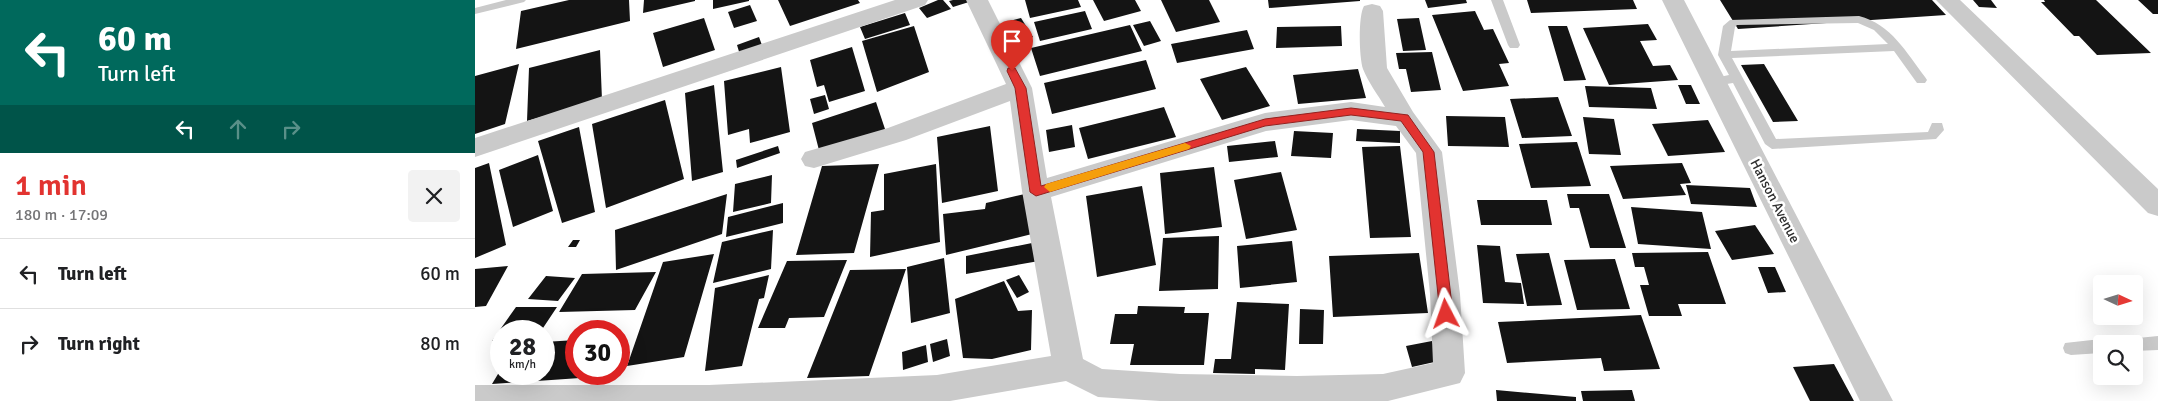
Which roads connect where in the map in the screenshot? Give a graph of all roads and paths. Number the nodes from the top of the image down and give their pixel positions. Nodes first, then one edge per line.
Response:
1 (520, 0) edge
2 (917, 0) edge
3 (977, 0) edge
4 (1497, 0) edge
5 (1673, 0) edge
6 (1947, 0) edge
7 (475, 11) edge
8 (1371, 11) dead end
9 (1514, 45) dead end
10 (1895, 47) junction
11 (1724, 55) junction
12 (1726, 80) junction
13 (1921, 80) dead end
14 (1021, 88) junction
15 (1404, 118) junction
16 (1937, 126) dead end
17 (475, 148) edge
18 (814, 159) dead end
19 (1036, 192) junction
20 (2158, 206) edge
21 (2158, 342) edge
22 (2143, 343) edge
23 (2093, 347) edge
24 (2071, 348) dead end
25 (1069, 367) junction
26 (937, 395) edge
27 (475, 400) edge
28 (1877, 401) edge

1 - 7 lane
2 - 17 street
3 - 14 street
4 - 9 lane
5 - 12 street, Hanson Avenue
6 - 20 street
8 - 15 street
10 - 11 lane
10 - 11 lane
10 - 13 lane
11 - 12 lane
12 - 16 lane
12 - 28 street, Hanson Avenue
14 - 18 street
14 - 19 street
15 - 19 street
15 - 25 street
19 - 25 street
21 - 22 lane
23 - 24 lane
25 - 26 street
26 - 27 street

